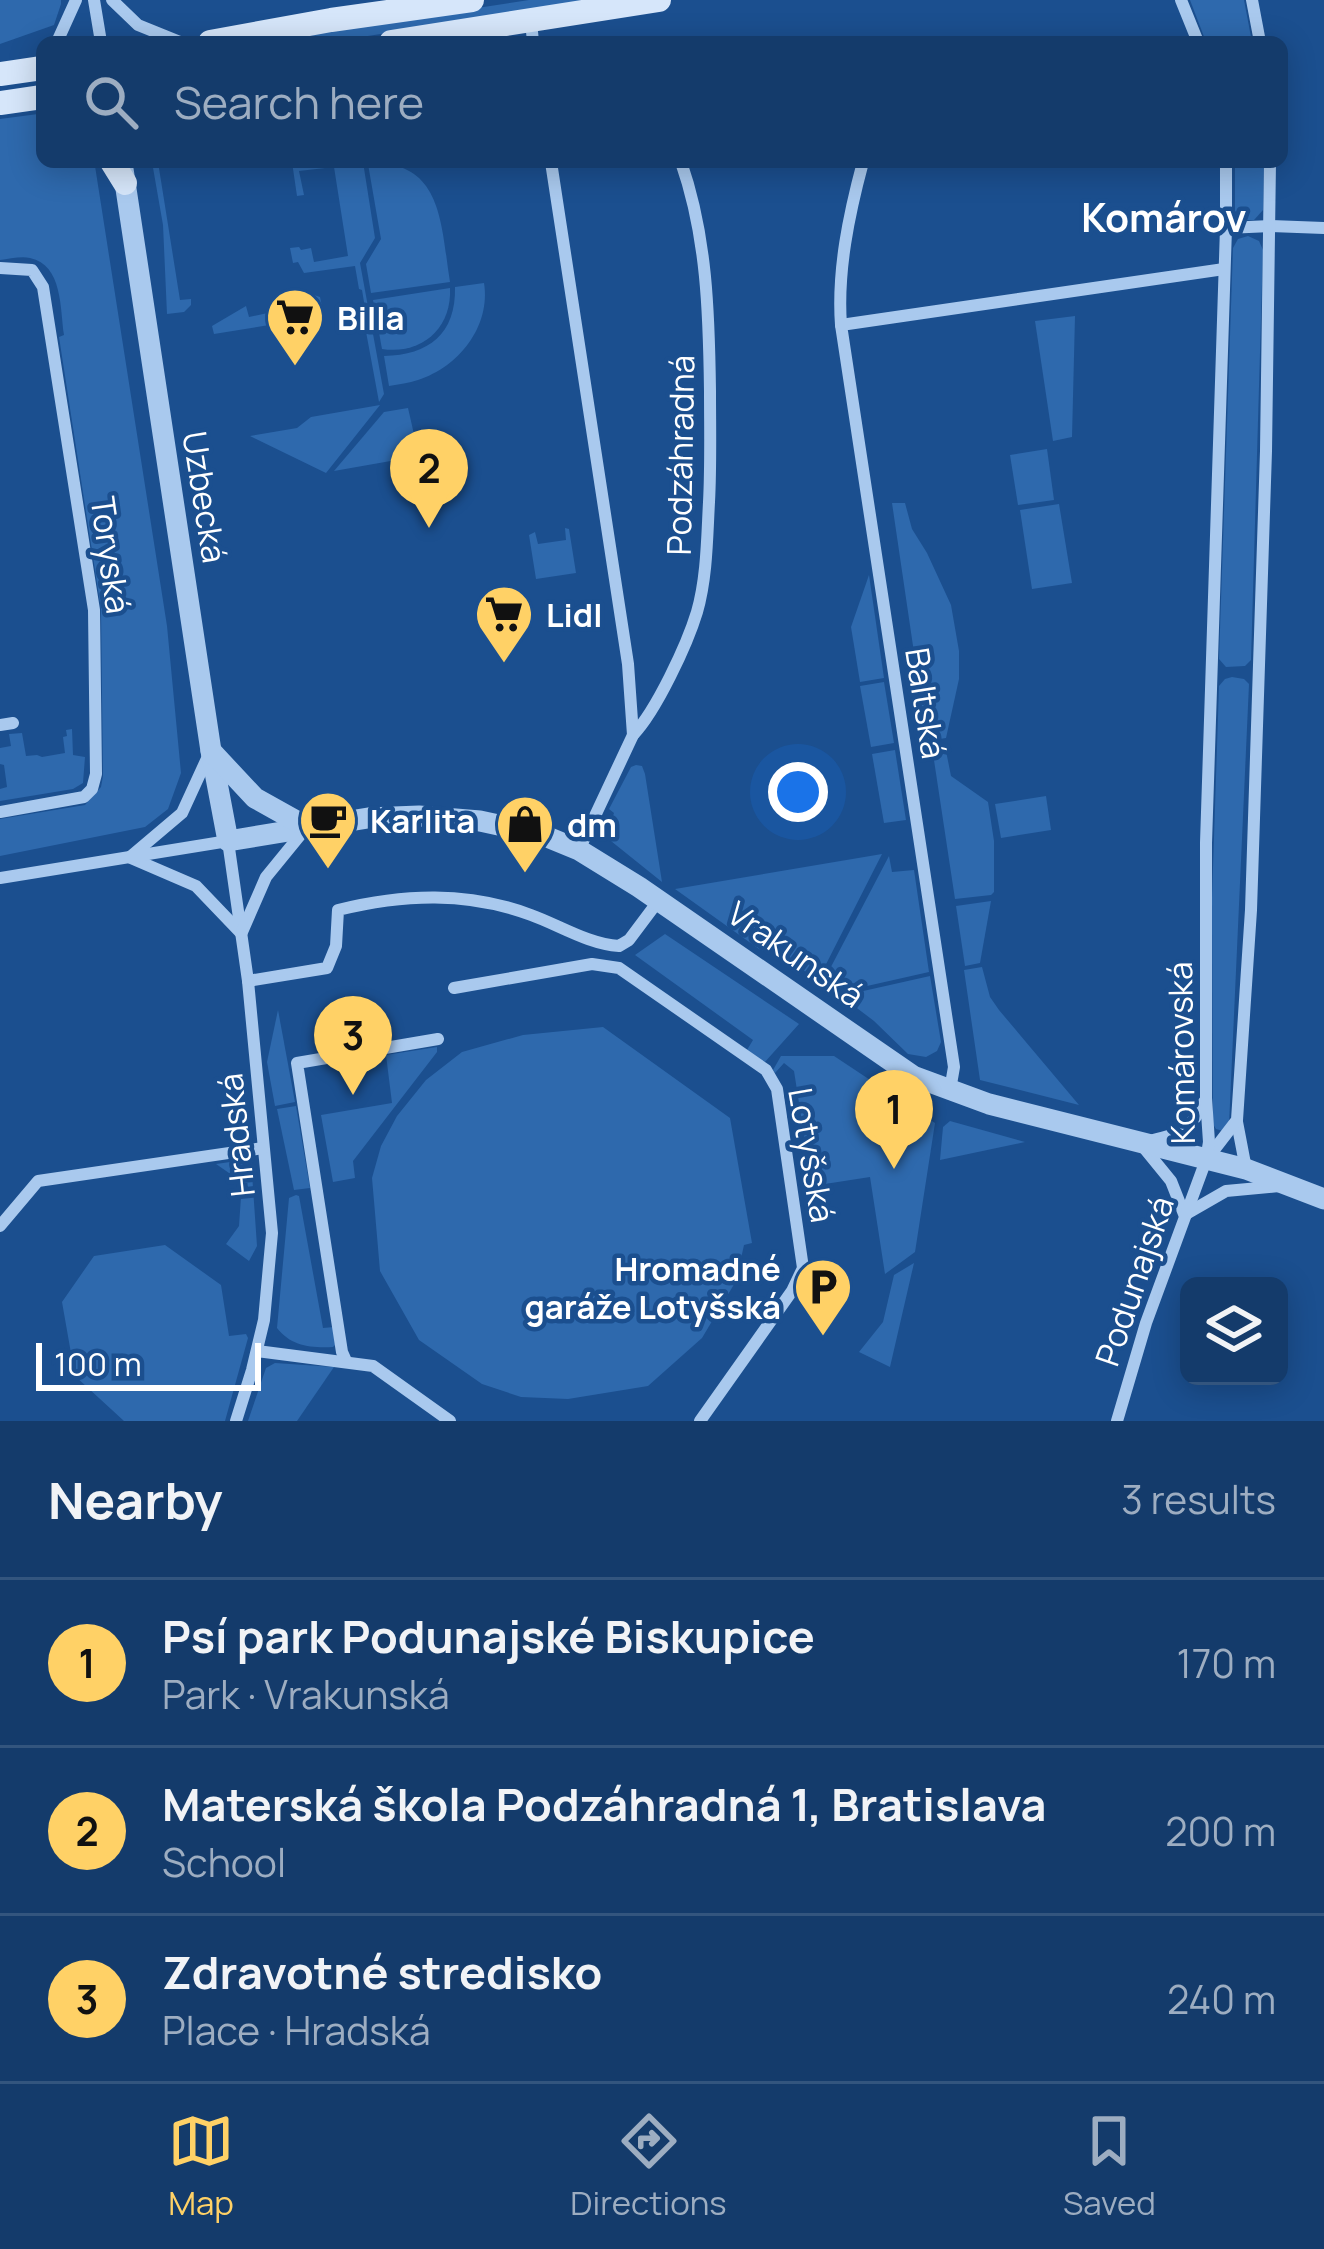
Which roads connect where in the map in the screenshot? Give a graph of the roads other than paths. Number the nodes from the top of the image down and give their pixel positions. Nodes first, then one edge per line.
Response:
1 (76, 0) edge
2 (94, 0) edge
3 (112, 0) edge
4 (472, 0) edge
5 (659, 0) edge
6 (1181, 0) edge
7 (1252, 0) edge
8 (532, 31) edge
9 (60, 36) edge
10 (100, 36) edge
11 (165, 36) edge
12 (243, 36) edge
13 (468, 36) edge
14 (1196, 36) edge
15 (1259, 36) edge
16 (36, 65) edge
17 (0, 74) edge
18 (36, 100) edge
19 (0, 103) edge
20 (122, 168) edge
21 (552, 168) edge
22 (683, 168) edge
23 (861, 168) edge
24 (1226, 168) edge
25 (1270, 168) edge
26 (1270, 226) junction
27 (1226, 228) junction
28 (1324, 228) edge
29 (0, 268) edge
30 (1224, 269) junction
31 (841, 325) junction
32 (633, 735) junction
33 (211, 751) junction
34 (0, 812) edge
35 (307, 827) junction
36 (228, 841) junction
37 (579, 850) junction
38 (130, 858) junction
39 (0, 878) edge
40 (659, 900) junction
41 (241, 933) junction
42 (248, 981) junction
43 (454, 988) dead end
44 (438, 1039) dead end
45 (950, 1090) junction
46 (1206, 1098) junction
47 (1237, 1120) junction
48 (1140, 1143) junction
49 (263, 1148) junction
50 (1206, 1160) junction
51 (1246, 1169) junction
52 (1290, 1186) junction
53 (1324, 1198) edge
54 (1185, 1215) junction
55 (0, 1226) edge
56 (257, 1351) junction
57 (346, 1361) junction
58 (236, 1421) edge
59 (450, 1421) edge
60 (700, 1421) edge
61 (1117, 1421) edge

1 - 9 street
2 - 10 street
3 - 11 street
4 - 12 main road
5 - 8 main road
6 - 14 street
7 - 15 street
8 - 13 main road
16 - 17 main road
18 - 19 main road
20 - 33 street, Uzbecká
21 - 32 street, Podzáhradná
22 - 32 street, Podzáhradná
23 - 31 street, Baltská
24 - 27 street, Komárovská
25 - 26 street, Komárovská
26 - 27 street
26 - 28 street
26 - 47 street, Komárovská
27 - 30 street, Komárovská
29 - 34 street, Toryská
30 - 31 street
30 - 46 street, Komárovská
31 - 45 street, Baltská
32 - 37 street, Podzáhradná
33 - 35 street
33 - 36 street, Uzbecká
33 - 38 street
35 - 36 street, Vrakunská
35 - 37 street, Vrakunská
35 - 41 street
36 - 38 street
36 - 41 street, Hradská
37 - 40 street, Vrakunská
38 - 39 street
38 - 41 street
40 - 42 street
40 - 45 street, Vrakunská
41 - 42 street, Hradská
42 - 49 street, Hradská
43 - 60 street, Lotyšská
44 - 57 street
45 - 48 street, Vrakunská
46 - 48 street
46 - 50 street, Komárovská
47 - 50 street, Komárovská
47 - 51 street
48 - 50 street, Vrakunská
48 - 54 street
49 - 55 street
49 - 56 street, Hradská
50 - 51 street, Vrakunská
50 - 54 street, Podunajská
51 - 52 street, Vrakunská
52 - 53 street, Vrakunská
52 - 54 street
54 - 61 street, Podunajská
56 - 57 street
56 - 58 street, Hradská
57 - 59 street

